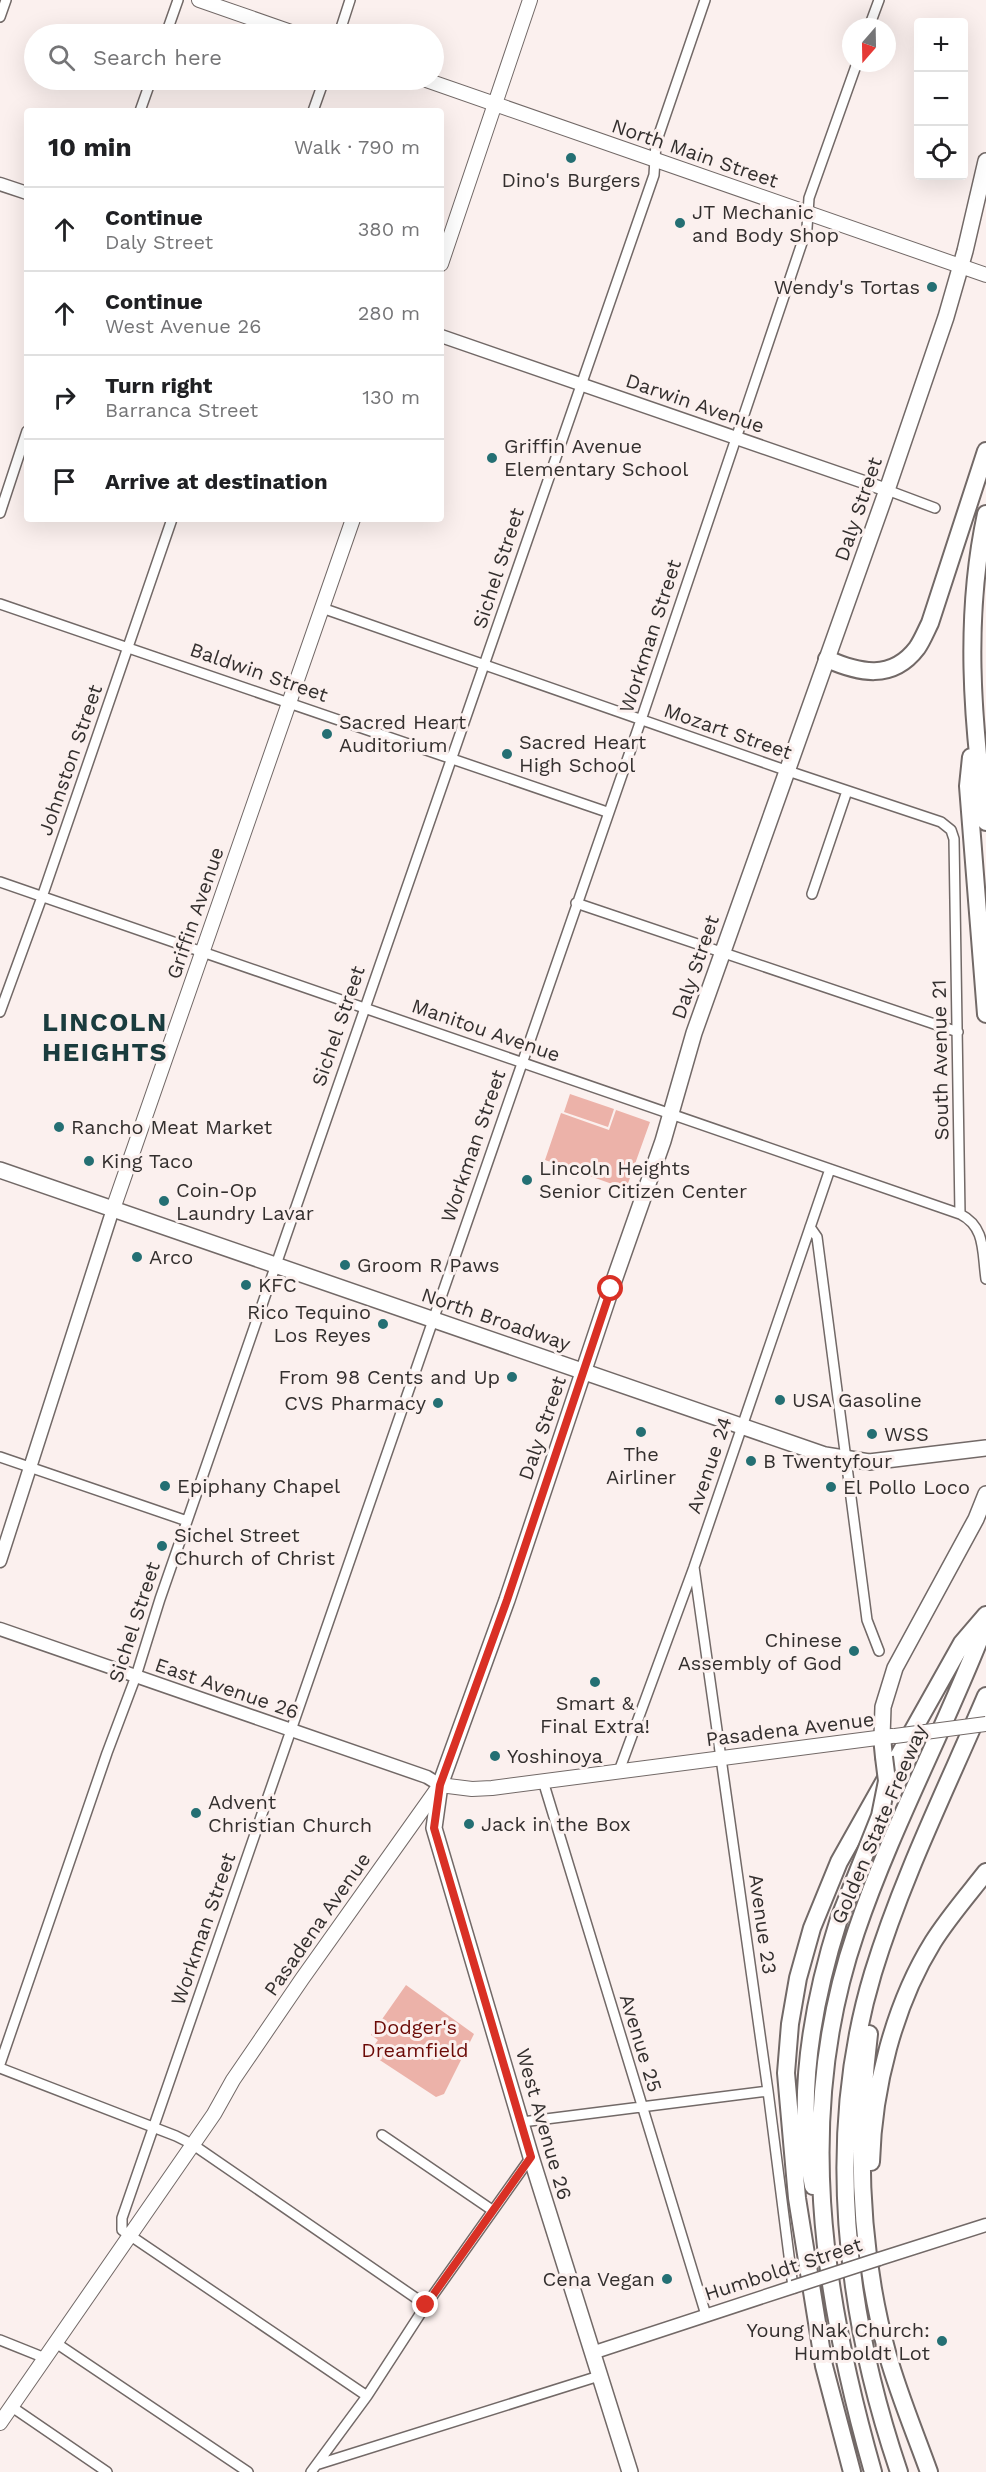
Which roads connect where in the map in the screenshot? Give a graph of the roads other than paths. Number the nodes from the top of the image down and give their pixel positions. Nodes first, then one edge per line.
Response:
1 (6, 0) edge
2 (178, 0) edge
3 (199, 0) edge
4 (350, 0) edge
5 (530, 0) edge
6 (705, 0) edge
7 (879, 0) edge
8 (0, 17) edge
9 (872, 18) edge
10 (170, 24) edge
11 (268, 24) edge
12 (342, 24) edge
13 (853, 72) edge
14 (444, 86) edge
15 (147, 90) edge
16 (320, 90) edge
17 (495, 103) junction
18 (141, 108) edge
19 (314, 108) edge
20 (655, 159) junction
21 (986, 161) edge
22 (0, 184) edge
23 (24, 193) edge
24 (807, 213) junction
25 (444, 255) edge
26 (961, 266) junction
27 (986, 275) edge
28 (444, 337) edge
29 (583, 385) junction
30 (736, 439) junction
31 (24, 440) edge
32 (986, 451) edge
33 (887, 490) junction
34 (935, 508) dead end
35 (0, 513) edge
36 (986, 514) edge
37 (171, 522) edge
38 (352, 522) edge
39 (0, 604) edge
40 (322, 608) junction
41 (128, 647) junction
42 (827, 659) junction
43 (484, 665) junction
44 (288, 701) junction
45 (641, 720) junction
46 (974, 723) junction
47 (453, 758) junction
48 (788, 771) junction
49 (847, 791) junction
50 (607, 812) junction
51 (986, 822) edge
52 (951, 830) joint
53 (0, 882) edge
54 (812, 894) dead end
55 (42, 897) junction
56 (576, 903) junction
57 (202, 951) junction
58 (722, 953) junction
59 (364, 1007) junction
60 (0, 1011) edge
61 (986, 1014) edge
62 (958, 1032) junction
63 (522, 1062) junction
64 (672, 1113) junction
65 (830, 1169) junction
66 (0, 1170) edge
67 (113, 1209) junction
68 (960, 1214) junction
69 (810, 1227) junction
70 (275, 1264) junction
71 (986, 1279) edge
72 (433, 1319) junction
73 (583, 1371) junction
74 (741, 1425) junction
75 (986, 1448) edge
76 (0, 1457) edge
77 (848, 1460) junction
78 (31, 1468) junction
79 (986, 1494) edge
80 (187, 1521) junction
81 (0, 1561) edge
82 (694, 1567) junction
83 (986, 1615) edge
84 (986, 1623) edge
85 (0, 1629) edge
86 (879, 1651) dead end
87 (136, 1676) junction
88 (986, 1696) edge
89 (986, 1724) edge
90 (290, 1731) junction
91 (888, 1736) junction
92 (721, 1757) junction
93 (619, 1771) junction
94 (543, 1781) junction
95 (440, 1785) junction
96 (986, 1872) edge
97 (873, 1973) junction
98 (0, 2066) edge
99 (768, 2091) junction
100 (642, 2106) junction
101 (522, 2122) junction
102 (153, 2127) junction
103 (382, 2135) dead end
104 (192, 2144) junction
105 (531, 2157) junction
106 (492, 2210) junction
107 (986, 2225) edge
108 (130, 2235) junction
109 (823, 2236) junction
110 (867, 2244) junction
111 (793, 2287) junction
112 (426, 2305) junction
113 (706, 2315) junction
114 (0, 2340) edge
115 (56, 2343) junction
116 (592, 2353) junction
117 (45, 2358) junction
118 (599, 2376) junction
119 (367, 2396) junction
120 (12, 2407) junction
121 (836, 2415) junction
122 (0, 2423) edge
123 (922, 2452) junction
124 (319, 2464) junction
125 (107, 2472) edge
126 (248, 2472) edge
127 (311, 2472) edge
128 (630, 2472) edge
129 (845, 2472) edge
130 (852, 2472) edge
131 (873, 2472) edge
132 (899, 2472) edge
133 (929, 2472) edge
134 (934, 2472) edge

1 - 8 street
2 - 10 street
3 - 11 main road
4 - 12 street
5 - 17 main road
6 - 20 street, Sichel Street
7 - 9 street
13 - 24 street, Workman Street
14 - 17 main road, North Main Street
15 - 18 street
16 - 19 street
17 - 20 main road, North Main Street
17 - 25 main road
20 - 24 main road, North Main Street
20 - 29 street, Sichel Street
21 - 26 main road, Daly Street
22 - 23 street
24 - 26 main road, North Main Street
24 - 30 street, Workman Street
26 - 27 main road, North Main Street
26 - 33 main road, Daly Street
28 - 29 street, Darwin Avenue
29 - 30 street, Darwin Avenue
29 - 43 street, Sichel Street
30 - 33 street, Darwin Avenue
30 - 45 street, Workman Street
31 - 35 street
32 - 42 highway
33 - 34 street, Darwin Avenue
33 - 42 main road, Daly Street
36 - 46 highway
37 - 41 street, Johnston Street
38 - 40 main road, Griffin Avenue
39 - 41 street, Baldwin Street
40 - 43 street, Mozart Street
40 - 44 main road, Griffin Avenue
41 - 44 street, Baldwin Street
41 - 55 street, Johnston Street
42 - 48 main road, Daly Street
43 - 45 street, Mozart Street
43 - 47 street, Sichel Street
44 - 47 street, Baldwin Street
44 - 57 main road, Griffin Avenue
45 - 48 street, Mozart Street
45 - 50 street, Workman Street
46 - 51 highway
46 - 61 highway
47 - 50 street, Baldwin Street
47 - 59 street, Sichel Street
48 - 49 street, Mozart Street
48 - 58 main road, Daly Street
49 - 52 street, Mozart Street
49 - 54 street
50 - 56 street, Workman Street
52 - 62 street, South Avenue 21
53 - 55 street, Manitou Avenue
55 - 57 street, Manitou Avenue
55 - 60 street, Johnston Street
56 - 58 street
56 - 63 street, Workman Street
57 - 59 street, Manitou Avenue
57 - 67 main road, Griffin Avenue
58 - 62 street
58 - 64 main road, Daly Street
59 - 63 street, Manitou Avenue
59 - 70 street, Sichel Street
62 - 68 street, South Avenue 21
63 - 64 street, Manitou Avenue
63 - 72 street, Workman Street
64 - 65 street, Manitou Avenue
64 - 73 main road, Daly Street
65 - 68 street, Manitou Avenue
65 - 69 street, Avenue 24
66 - 67 main road, North Broadway
67 - 70 main road, North Broadway
67 - 78 street, Griffin Avenue
68 - 71 street
69 - 74 street, Avenue 24
69 - 77 street
70 - 72 main road, North Broadway
70 - 80 street, Sichel Street
72 - 73 main road, North Broadway
72 - 90 street, Workman Street
73 - 74 main road, North Broadway
73 - 95 main road, Daly Street
74 - 77 main road, North Broadway
74 - 82 street, Avenue 24
75 - 77 main road, North Broadway
76 - 78 street
77 - 86 street
78 - 80 street
78 - 81 street, Griffin Avenue
79 - 91 main road
80 - 87 street, Sichel Street
82 - 92 street, Avenue 23
82 - 93 street, Avenue 24
83 - 121 highway
84 - 109 highway, Golden State Freeway
85 - 87 street, East Avenue 26
87 - 90 street, East Avenue 26
87 - 98 street, Sichel Street
88 - 97 highway
89 - 91 main road, Pasadena Avenue, bridge
90 - 95 street, East Avenue 26
90 - 102 street, Workman Street
91 - 92 main road, Pasadena Avenue
91 - 109 highway, bridge
92 - 93 main road, Pasadena Avenue
92 - 99 street, Avenue 23
93 - 94 main road, Pasadena Avenue
94 - 95 main road, Pasadena Avenue
94 - 100 street, Avenue 25
95 - 101 main road, West Avenue 26
95 - 104 main road, Pasadena Avenue
96 - 110 highway
97 - 110 highway
97 - 132 highway
98 - 102 street
99 - 100 street
99 - 111 street, Avenue 23
100 - 101 street
100 - 113 street, Avenue 25
101 - 105 main road, West Avenue 26
102 - 104 street
102 - 108 street, Workman Street
103 - 106 street
104 - 108 main road, Pasadena Avenue
104 - 112 street
105 - 106 street
105 - 116 main road, West Avenue 26
106 - 112 street
107 - 111 street, Humboldt Street, bridge
108 - 115 main road, Pasadena Avenue
108 - 119 street
109 - 131 highway, Golden State Freeway
110 - 123 highway
111 - 113 street, Humboldt Street
112 - 119 street
113 - 116 street, Humboldt Street
114 - 117 street
115 - 117 main road, Pasadena Avenue
115 - 126 street
116 - 118 main road, West Avenue 26
117 - 120 main road, Pasadena Avenue
118 - 124 street
118 - 128 main road, West Avenue 26
119 - 124 street
120 - 122 main road, Pasadena Avenue
120 - 125 street
121 - 129 highway
121 - 130 highway
123 - 133 highway
123 - 134 highway
124 - 127 street

